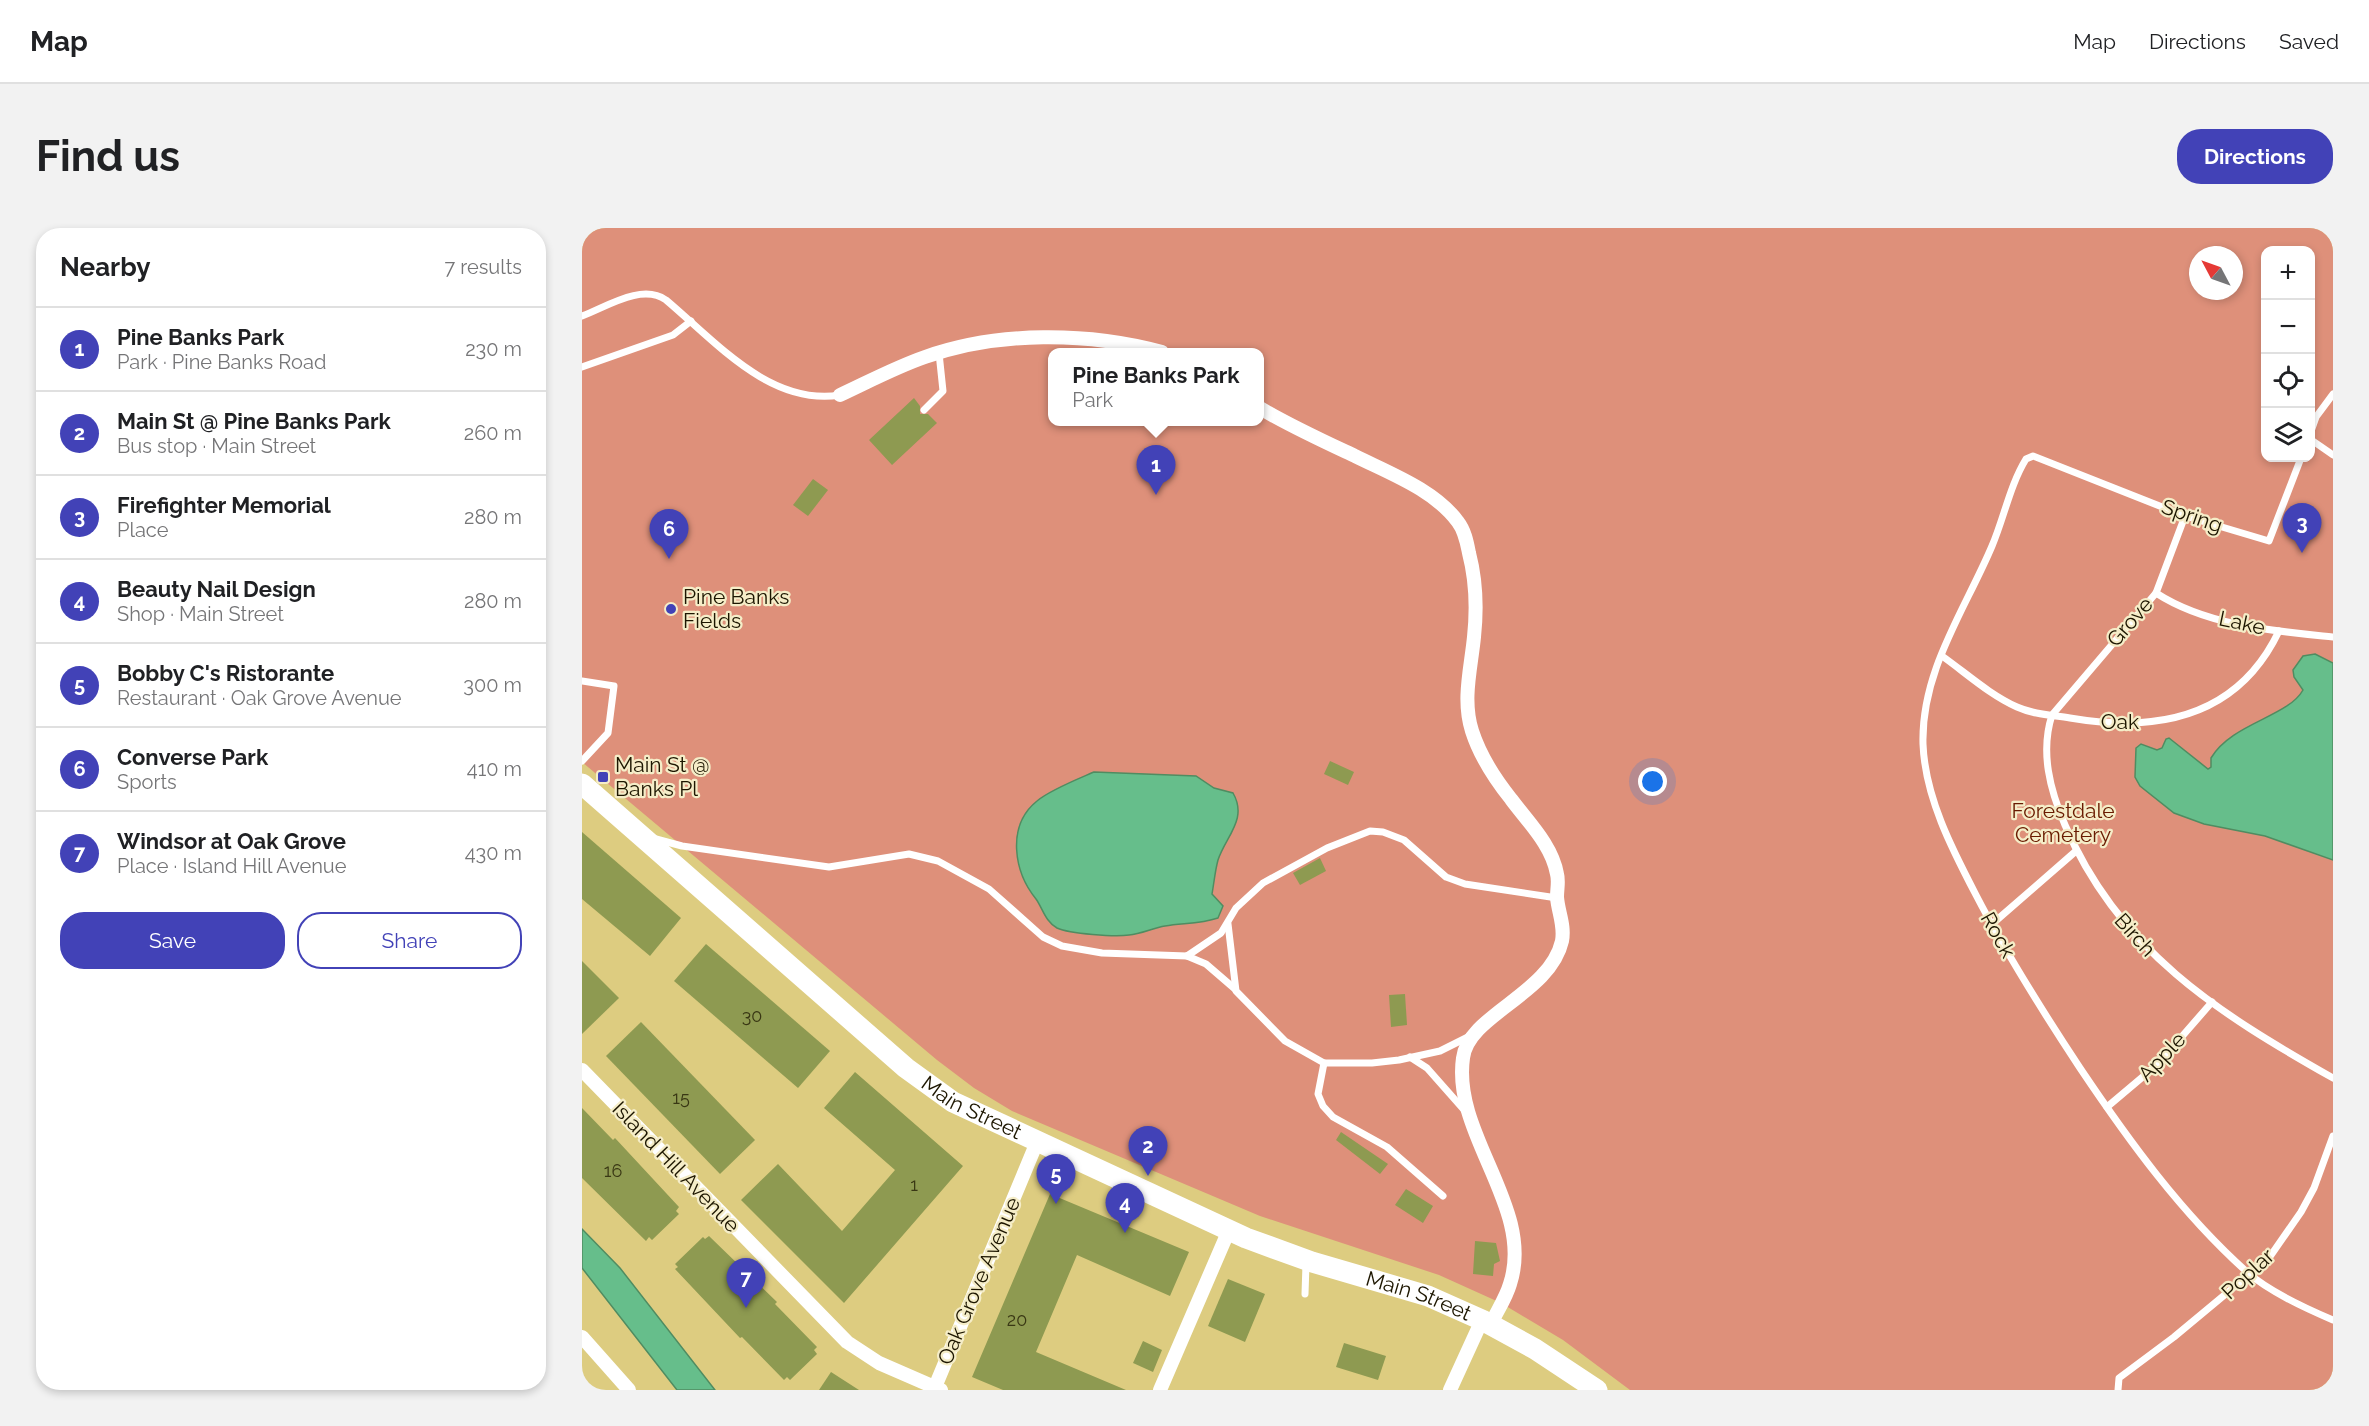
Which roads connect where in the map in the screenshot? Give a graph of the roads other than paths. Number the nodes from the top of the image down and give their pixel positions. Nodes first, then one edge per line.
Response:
1 (582, 316) edge
2 (691, 321) junction
3 (1143, 348) edge
4 (939, 353) junction
5 (582, 367) edge
6 (2333, 394) edge
7 (840, 395) joint
8 (924, 410) dead end
9 (1264, 410) edge
10 (2315, 420) edge
11 (2315, 442) edge
12 (2333, 455) edge
13 (2033, 456) joint
14 (2299, 462) edge
15 (2185, 516) junction
16 (2156, 593) junction
17 (2279, 631) junction
18 (2333, 636) edge
19 (1942, 656) junction
20 (582, 681) edge
21 (2052, 715) junction
22 (582, 761) edge
23 (582, 784) edge
24 (642, 836) junction
25 (2076, 851) junction
26 (1557, 898) junction
27 (1228, 924) junction
28 (1991, 925) junction
29 (1187, 956) junction
30 (1236, 991) junction
31 (2212, 1002) junction
32 (1473, 1034) junction
33 (1410, 1058) junction
34 (1324, 1063) junction
35 (582, 1070) edge
36 (2333, 1078) edge
37 (2107, 1107) junction
38 (1466, 1113) junction
39 (2333, 1136) edge
40 (1037, 1142) junction
41 (1443, 1196) dead end
42 (1229, 1230) junction
43 (1306, 1260) junction
44 (2250, 1275) junction
45 (1305, 1294) dead end
46 (2333, 1320) edge
47 (1486, 1322) junction
48 (582, 1337) edge
49 (938, 1389) edge
50 (629, 1390) edge
51 (1160, 1390) edge
52 (1450, 1390) edge
53 (1597, 1390) edge
54 (2118, 1390) edge

1 - 2 lane
2 - 5 lane
2 - 7 lane
3 - 4 street
4 - 7 street
4 - 8 lane
6 - 10 lane
9 - 26 street
11 - 12 lane
13 - 15 lane, Spring
13 - 19 lane, Rock
14 - 15 lane, Spring
15 - 16 lane, Grove
16 - 17 lane, Lake
16 - 21 lane, Grove
17 - 18 lane, Lake
17 - 21 lane, Oak
19 - 21 lane, Oak
19 - 28 lane, Rock
20 - 22 lane
21 - 25 lane, Birch
23 - 24 main road, Main Street
24 - 29 lane
24 - 40 main road, Main Street
25 - 28 lane
25 - 31 lane, Birch
26 - 27 lane
26 - 32 street
27 - 29 lane
27 - 30 lane
28 - 37 lane, Rock
29 - 30 lane
30 - 34 lane
31 - 36 lane, Birch
31 - 37 lane, Apple
32 - 33 lane
32 - 38 street
33 - 34 lane
33 - 38 lane
34 - 41 lane
35 - 49 street, Island Hill Avenue
37 - 44 lane, Rock
38 - 47 street
39 - 44 lane, Poplar
40 - 42 main road, Main Street
40 - 49 street, Oak Grove Avenue
42 - 43 main road, Main Street
42 - 51 street
43 - 45 lane
43 - 47 main road, Main Street
44 - 46 lane, Rock
44 - 54 lane, Poplar
47 - 52 street
47 - 53 main road, Main Street
48 - 50 street

